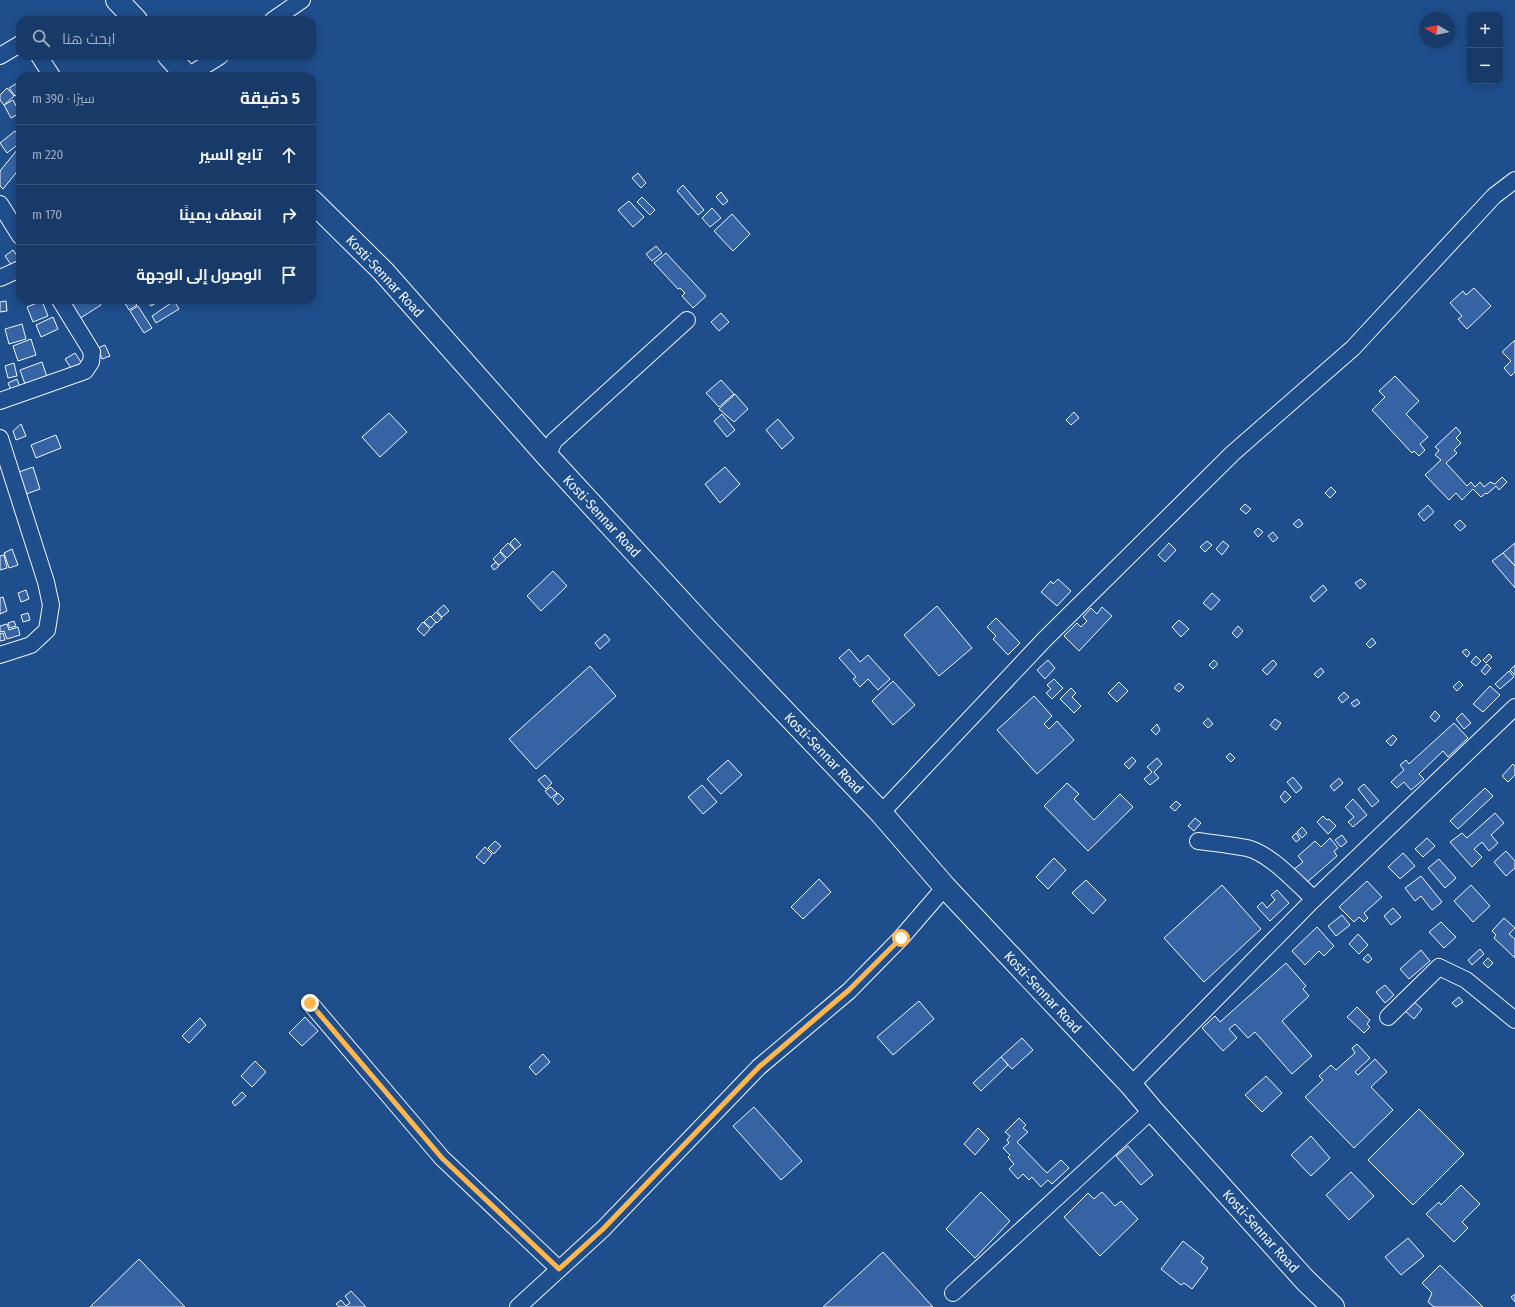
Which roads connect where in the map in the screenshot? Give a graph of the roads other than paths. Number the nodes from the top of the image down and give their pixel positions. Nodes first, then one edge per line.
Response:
1 (117, 0) edge
2 (302, 0) edge
3 (132, 16) edge
4 (279, 16) edge
5 (16, 46) edge
6 (0, 56) edge
7 (42, 60) edge
8 (173, 60) edge
9 (214, 60) edge
10 (49, 72) edge
11 (184, 72) edge
12 (194, 72) edge
13 (1515, 180) edge
14 (0, 204) edge
15 (316, 205) edge
16 (16, 230) edge
17 (16, 271) edge
18 (0, 278) edge
19 (62, 304) edge
20 (687, 320) dead end
21 (0, 401) edge
22 (0, 438) edge
23 (547, 456) junction
24 (0, 655) edge
25 (1515, 707) edge
26 (881, 813) junction
27 (1198, 841) dead end
28 (945, 887) junction
29 (1314, 898) junction
30 (310, 1003) dead end
31 (1388, 1017) dead end
32 (1515, 1020) edge
33 (1131, 1085) junction
34 (1152, 1110) junction
35 (559, 1269) junction
36 (953, 1293) dead end
37 (518, 1307) edge
38 (1333, 1307) edge

1 - 3 highway
2 - 4 street
5 - 6 street
7 - 10 street
8 - 11 highway
9 - 12 street
13 - 26 street
14 - 16 street
15 - 23 highway, Kosti-Sennar Road
17 - 18 street
19 - 21 street
20 - 23 street
22 - 24 street
23 - 26 highway, Kosti-Sennar Road
25 - 29 street
26 - 28 highway, Kosti-Sennar Road
27 - 29 street
28 - 33 highway, Kosti-Sennar Road
28 - 35 street
29 - 33 street
30 - 35 street
31 - 32 street
33 - 34 highway, Kosti-Sennar Road
34 - 36 street
34 - 38 highway, Kosti-Sennar Road
35 - 37 street

